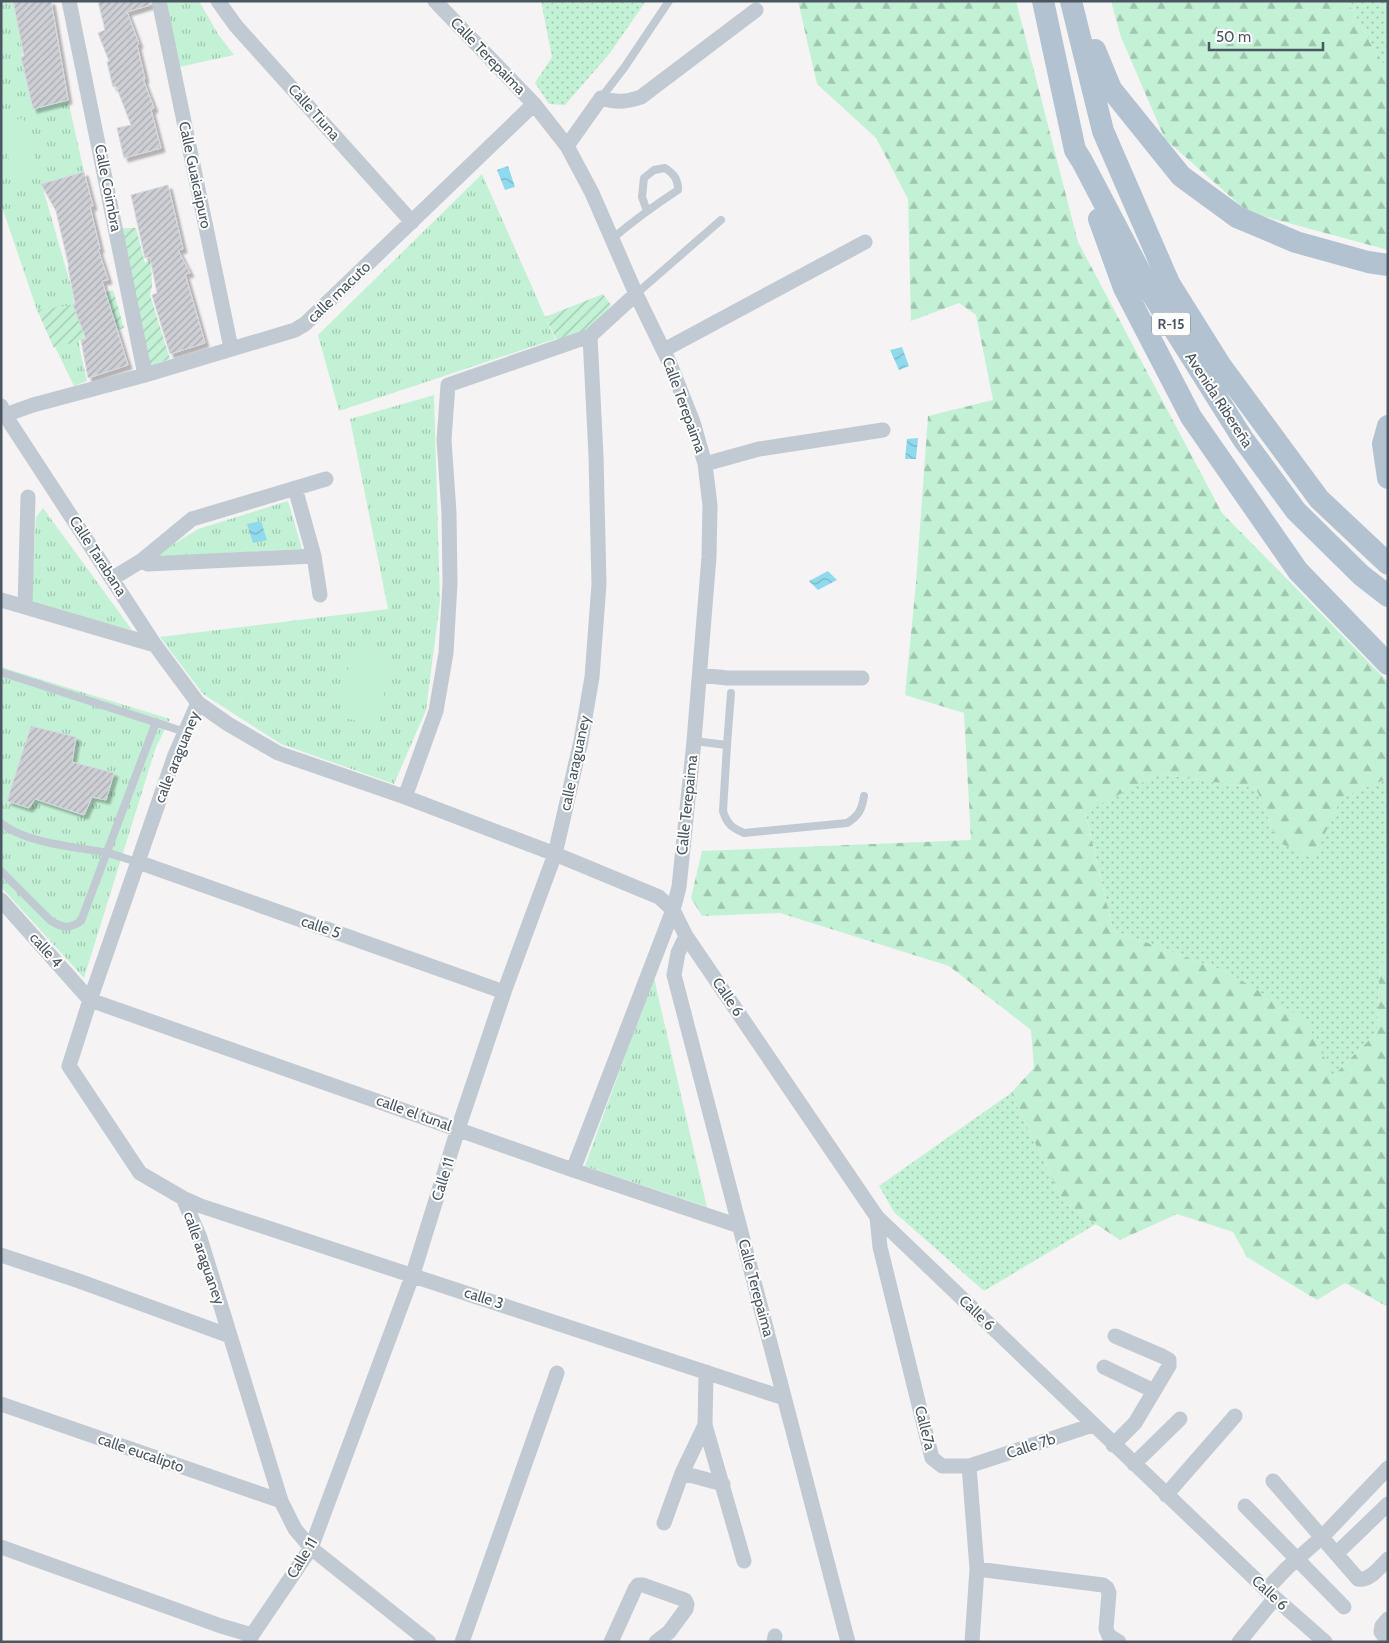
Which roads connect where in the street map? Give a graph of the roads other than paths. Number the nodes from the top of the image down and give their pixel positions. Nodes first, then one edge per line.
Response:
1 (70, 1) edge
2 (159, 1) edge
3 (218, 1) edge
4 (435, 1) edge
5 (670, 1) edge
6 (1043, 1) edge
7 (1073, 1) edge
8 (448, 8) edge
9 (756, 10) dead end
10 (601, 98) junction
11 (534, 104) junction
12 (567, 146) junction
13 (1075, 150) junction
14 (647, 211) junction
15 (721, 220) dead end
16 (412, 222) junction
17 (612, 239) junction
18 (865, 242) dead end
19 (1388, 265) edge
20 (636, 294) junction
21 (590, 336) junction
22 (232, 348) junction
23 (664, 350) junction
24 (145, 375) junction
25 (2, 412) edge
26 (1388, 426) edge
27 (883, 430) dead end
28 (705, 464) junction
29 (1388, 478) edge
30 (326, 479) dead end
31 (295, 488) junction
32 (28, 497) dead end
33 (314, 556) junction
34 (141, 561) junction
35 (1388, 564) edge
36 (113, 578) junction
37 (320, 595) dead end
38 (1388, 596) edge
39 (1, 600) edge
40 (24, 607) junction
41 (155, 645) junction
42 (1388, 664) edge
43 (1, 672) edge
44 (700, 675) junction
45 (862, 678) dead end
46 (730, 692) dead end
47 (198, 703) junction
48 (156, 722) junction
49 (185, 732) junction
50 (694, 741) junction
51 (727, 745) junction
52 (864, 796) dead end
53 (405, 797) junction
54 (1, 823) edge
55 (107, 853) junction
56 (555, 854) junction
57 (138, 862) junction
58 (1, 871) edge
59 (1, 900) edge
60 (674, 910) junction
61 (686, 936) junction
62 (504, 992) junction
63 (90, 1000) junction
64 (458, 1129) junction
65 (573, 1170) junction
66 (183, 1198) junction
67 (877, 1217) junction
68 (740, 1226) junction
69 (1, 1254) edge
70 (413, 1274) junction
71 (230, 1336) junction
72 (1115, 1336) dead end
73 (1104, 1367) dead end
74 (706, 1372) junction
75 (557, 1373) dead end
76 (1154, 1391) junction
77 (784, 1398) junction
78 (1, 1404) edge
79 (1235, 1416) dead end
80 (1180, 1418) dead end
81 (704, 1425) junction
82 (1093, 1425) junction
83 (1114, 1445) junction
84 (1134, 1464) junction
85 (968, 1466) junction
86 (1388, 1468) edge
87 (682, 1473) junction
88 (1273, 1480) dead end
89 (723, 1484) junction
90 (1166, 1495) junction
91 (281, 1501) junction
92 (1388, 1504) edge
93 (1245, 1506) dead end
94 (664, 1523) dead end
95 (1322, 1537) junction
96 (1, 1547) edge
97 (311, 1548) junction
98 (1336, 1554) junction
99 (1388, 1559) edge
100 (1297, 1560) junction
101 (744, 1561) dead end
102 (977, 1569) junction
103 (1270, 1594) junction
104 (1344, 1607) dead end
105 (1388, 1619) edge
106 (251, 1638) edge
107 (1388, 1641) edge
108 (429, 1642) edge
109 (462, 1642) edge
110 (611, 1642) edge
111 (656, 1642) edge
112 (848, 1642) edge
113 (972, 1642) edge
114 (1119, 1642) edge
115 (1239, 1642) edge
116 (1325, 1642) edge

1 - 24 street, Calle Coimbra
2 - 22 street, Calle Guaicaipuro
3 - 16 street, Calle Tiuna
4 - 8 street, Calle Terepaima
5 - 10 lane
6 - 13 main road, Avenida Ribereña / R-15
7 - 19 main road
7 - 35 main road, Avenida Ribereña / R-15
8 - 11 street, Calle Terepaima
9 - 10 street
10 - 12 street
11 - 12 street, Calle Terepaima
11 - 16 street, calle macuto
12 - 17 street, Calle Terepaima
13 - 38 main road, Avenida Ribereña / R-15
13 - 42 main road
14 - 14 lane
14 - 17 lane
15 - 20 lane
16 - 22 street, calle macuto
17 - 20 street, Calle Terepaima
18 - 23 street
20 - 21 street
20 - 23 street, Calle Terepaima
21 - 53 street
21 - 56 street, calle araguaney
22 - 24 street, calle macuto
23 - 28 street, Calle Terepaima
24 - 25 street, calle macuto
25 - 36 street, Calle Tarabana
26 - 29 main road
27 - 28 street
28 - 44 street, Calle Terepaima
30 - 31 street
31 - 33 street
31 - 34 street
32 - 40 street
33 - 34 street
33 - 37 street
34 - 36 street
36 - 41 street, Calle Tarabana
39 - 40 street
40 - 41 street
41 - 47 street, Calle Tarabana
43 - 48 lane
44 - 45 street
44 - 50 street, Calle Terepaima
46 - 51 lane
47 - 49 street, calle araguaney
47 - 53 street, calle araguaney
48 - 49 lane
48 - 55 lane
49 - 57 street, calle araguaney
50 - 51 lane
50 - 60 street, Calle Terepaima
51 - 52 lane
53 - 56 street, calle araguaney
54 - 55 lane
55 - 57 lane
55 - 58 lane
56 - 60 street
56 - 62 street, Calle 11
57 - 62 street, calle 5
57 - 63 street, calle araguaney
59 - 63 street, calle 4
60 - 61 street
60 - 65 street, Calle Terepaima
61 - 67 street, Calle 6
61 - 68 street, Calle Terepaima
62 - 64 street, Calle 11
63 - 64 street, calle el tunal
63 - 66 street, calle araguaney
64 - 65 street, calle el tunal
64 - 70 street, Calle 11
65 - 68 street, calle el tunal
66 - 70 street, calle 3
66 - 71 street, calle araguaney
67 - 82 street, Calle 6
67 - 85 street, Calle7a
68 - 77 street, Calle Terepaima
69 - 71 street
70 - 74 street, calle 3
70 - 97 street, Calle 11
71 - 91 street, calle araguaney
72 - 76 street
73 - 76 street
74 - 77 street, calle 3
74 - 81 street
75 - 109 street
76 - 83 street
77 - 112 street, Calle Terepaima
78 - 91 street, calle eucalipto
79 - 90 street
80 - 84 street
81 - 87 street
81 - 89 street
82 - 83 street, Calle 6
82 - 85 street, Calle 7b
83 - 84 street, Calle 6
84 - 90 street, Calle 6
85 - 102 street
86 - 95 street
87 - 89 street
87 - 94 street
88 - 95 street
89 - 101 street
90 - 103 street, Calle 6
91 - 97 street, calle araguaney
92 - 98 street
93 - 100 street
95 - 98 street
95 - 100 street
96 - 106 street
97 - 106 street, Calle 11
97 - 108 street, calle araguaney
98 - 99 street
100 - 103 street
100 - 104 street
102 - 113 street
102 - 114 street
103 - 115 street
103 - 116 street, Calle 6
105 - 107 street
110 - 111 street

